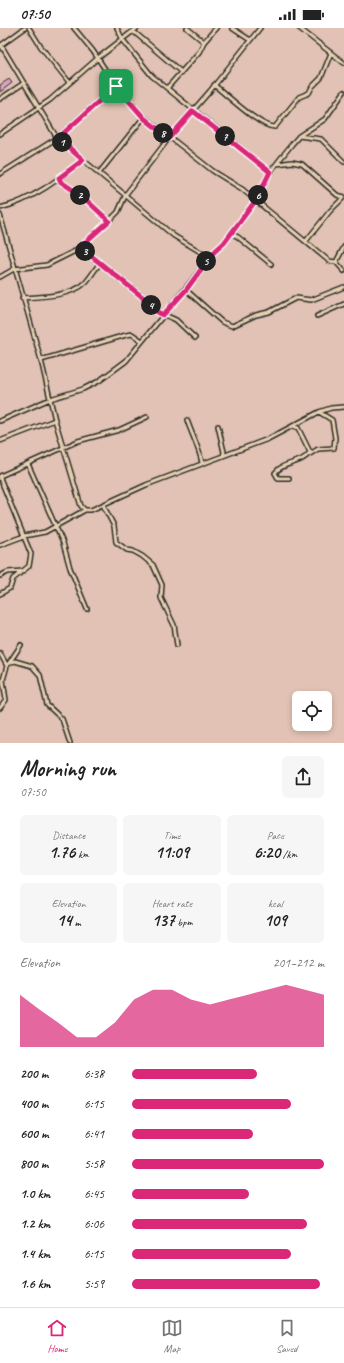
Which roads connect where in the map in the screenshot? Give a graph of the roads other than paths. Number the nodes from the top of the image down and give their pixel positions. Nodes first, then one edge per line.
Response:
1 (25, 28) edge
2 (29, 28) edge
3 (74, 28) edge
4 (117, 28) edge
5 (137, 28) edge
6 (187, 28) edge
7 (216, 28) edge
8 (232, 28) edge
9 (260, 28) edge
10 (299, 28) edge
11 (133, 32) junction
12 (123, 40) junction
13 (250, 40) junction
14 (204, 42) junction
15 (1, 45) edge
16 (331, 53) junction
17 (98, 58) junction
18 (344, 64) edge
19 (180, 71) junction
20 (69, 82) junction
21 (24, 83) junction
22 (214, 85) junction
23 (116, 86) junction
24 (168, 87) junction
25 (344, 92) edge
26 (0, 99) edge
27 (38, 108) junction
28 (193, 111) junction
29 (144, 118) junction
30 (0, 134) edge
31 (299, 136) junction
32 (58, 138) junction
33 (169, 138) junction
34 (83, 160) junction
35 (344, 162) edge
36 (277, 164) junction
37 (270, 172) junction
38 (99, 173) junction
39 (0, 174) edge
40 (59, 178) junction
41 (126, 194) junction
42 (344, 197) edge
43 (256, 200) junction
44 (0, 208) edge
45 (0, 215) edge
46 (109, 221) junction
47 (231, 233) junction
48 (306, 241) junction
49 (80, 247) junction
50 (344, 247) edge
51 (209, 257) junction
52 (100, 262) junction
53 (336, 262) junction
54 (271, 264) dead end
55 (14, 269) junction
56 (344, 271) edge
57 (0, 277) edge
58 (344, 287) edge
59 (186, 290) junction
60 (22, 298) junction
61 (344, 304) edge
62 (163, 315) junction
63 (317, 316) dead end
64 (195, 338) dead end
65 (142, 341) junction
66 (41, 360) junction
67 (50, 399) junction
68 (344, 407) edge
69 (319, 412) junction
70 (147, 417) dead end
71 (55, 420) junction
72 (187, 420) dead end
73 (0, 421) edge
74 (218, 426) dead end
75 (293, 426) junction
76 (0, 441) edge
77 (63, 448) junction
78 (223, 456) junction
79 (306, 458) junction
80 (202, 463) junction
81 (28, 464) junction
82 (0, 477) edge
83 (289, 478) dead end
84 (105, 504) junction
85 (85, 510) junction
86 (56, 526) junction
87 (24, 536) junction
88 (0, 545) edge
89 (23, 571) junction
90 (0, 576) edge
91 (0, 594) edge
92 (87, 609) dead end
93 (21, 644) dead end
94 (177, 645) dead end
95 (0, 653) edge
96 (8, 665) junction
97 (0, 708) edge
98 (70, 743) edge

1 - 15 street
2 - 20 street
3 - 17 street
4 - 12 street
5 - 11 street
6 - 14 street
7 - 14 street
8 - 13 street
9 - 13 street
10 - 16 street
11 - 12 street
11 - 19 street
12 - 17 street
12 - 24 street
13 - 22 street
14 - 19 street
15 - 21 street
16 - 18 street
16 - 22 street
17 - 20 street
17 - 23 street
19 - 24 street
20 - 27 street
21 - 26 street
21 - 27 street
22 - 28 street
23 - 29 street
23 - 32 street
24 - 28 street
25 - 31 street
27 - 30 street
27 - 32 street
28 - 33 street
28 - 37 street
29 - 33 street
29 - 38 street
31 - 35 street
31 - 36 street
32 - 34 street
32 - 39 street
33 - 41 street
33 - 43 street
34 - 38 street
34 - 40 street
36 - 37 street
36 - 42 street
37 - 43 street
38 - 41 street
40 - 44 street
40 - 46 street
41 - 46 street
41 - 51 street
42 - 48 street
43 - 47 street
43 - 48 street
45 - 55 street
46 - 49 street
47 - 51 street
47 - 54 street
48 - 53 street
49 - 52 street
49 - 55 street
50 - 53 street
51 - 59 street
52 - 60 street
52 - 62 street
53 - 56 street
55 - 57 street
55 - 60 street
58 - 59 street
59 - 62 street
60 - 66 street
61 - 63 street
62 - 64 street
62 - 65 street
65 - 66 street
65 - 67 street
66 - 67 street
67 - 71 street
67 - 73 street
68 - 69 street
69 - 75 street
69 - 79 street
70 - 77 street
71 - 76 street
71 - 77 street
72 - 80 street
74 - 78 street
75 - 78 street
75 - 79 street
77 - 81 street
77 - 85 street
78 - 80 street
79 - 83 street
80 - 84 street
81 - 82 street
81 - 86 street
82 - 87 street
84 - 85 street
84 - 94 street
85 - 86 street
86 - 87 street
86 - 92 street
87 - 88 street
87 - 89 street
89 - 90 street
89 - 91 street
93 - 96 street
95 - 96 street
96 - 97 street
96 - 98 street

